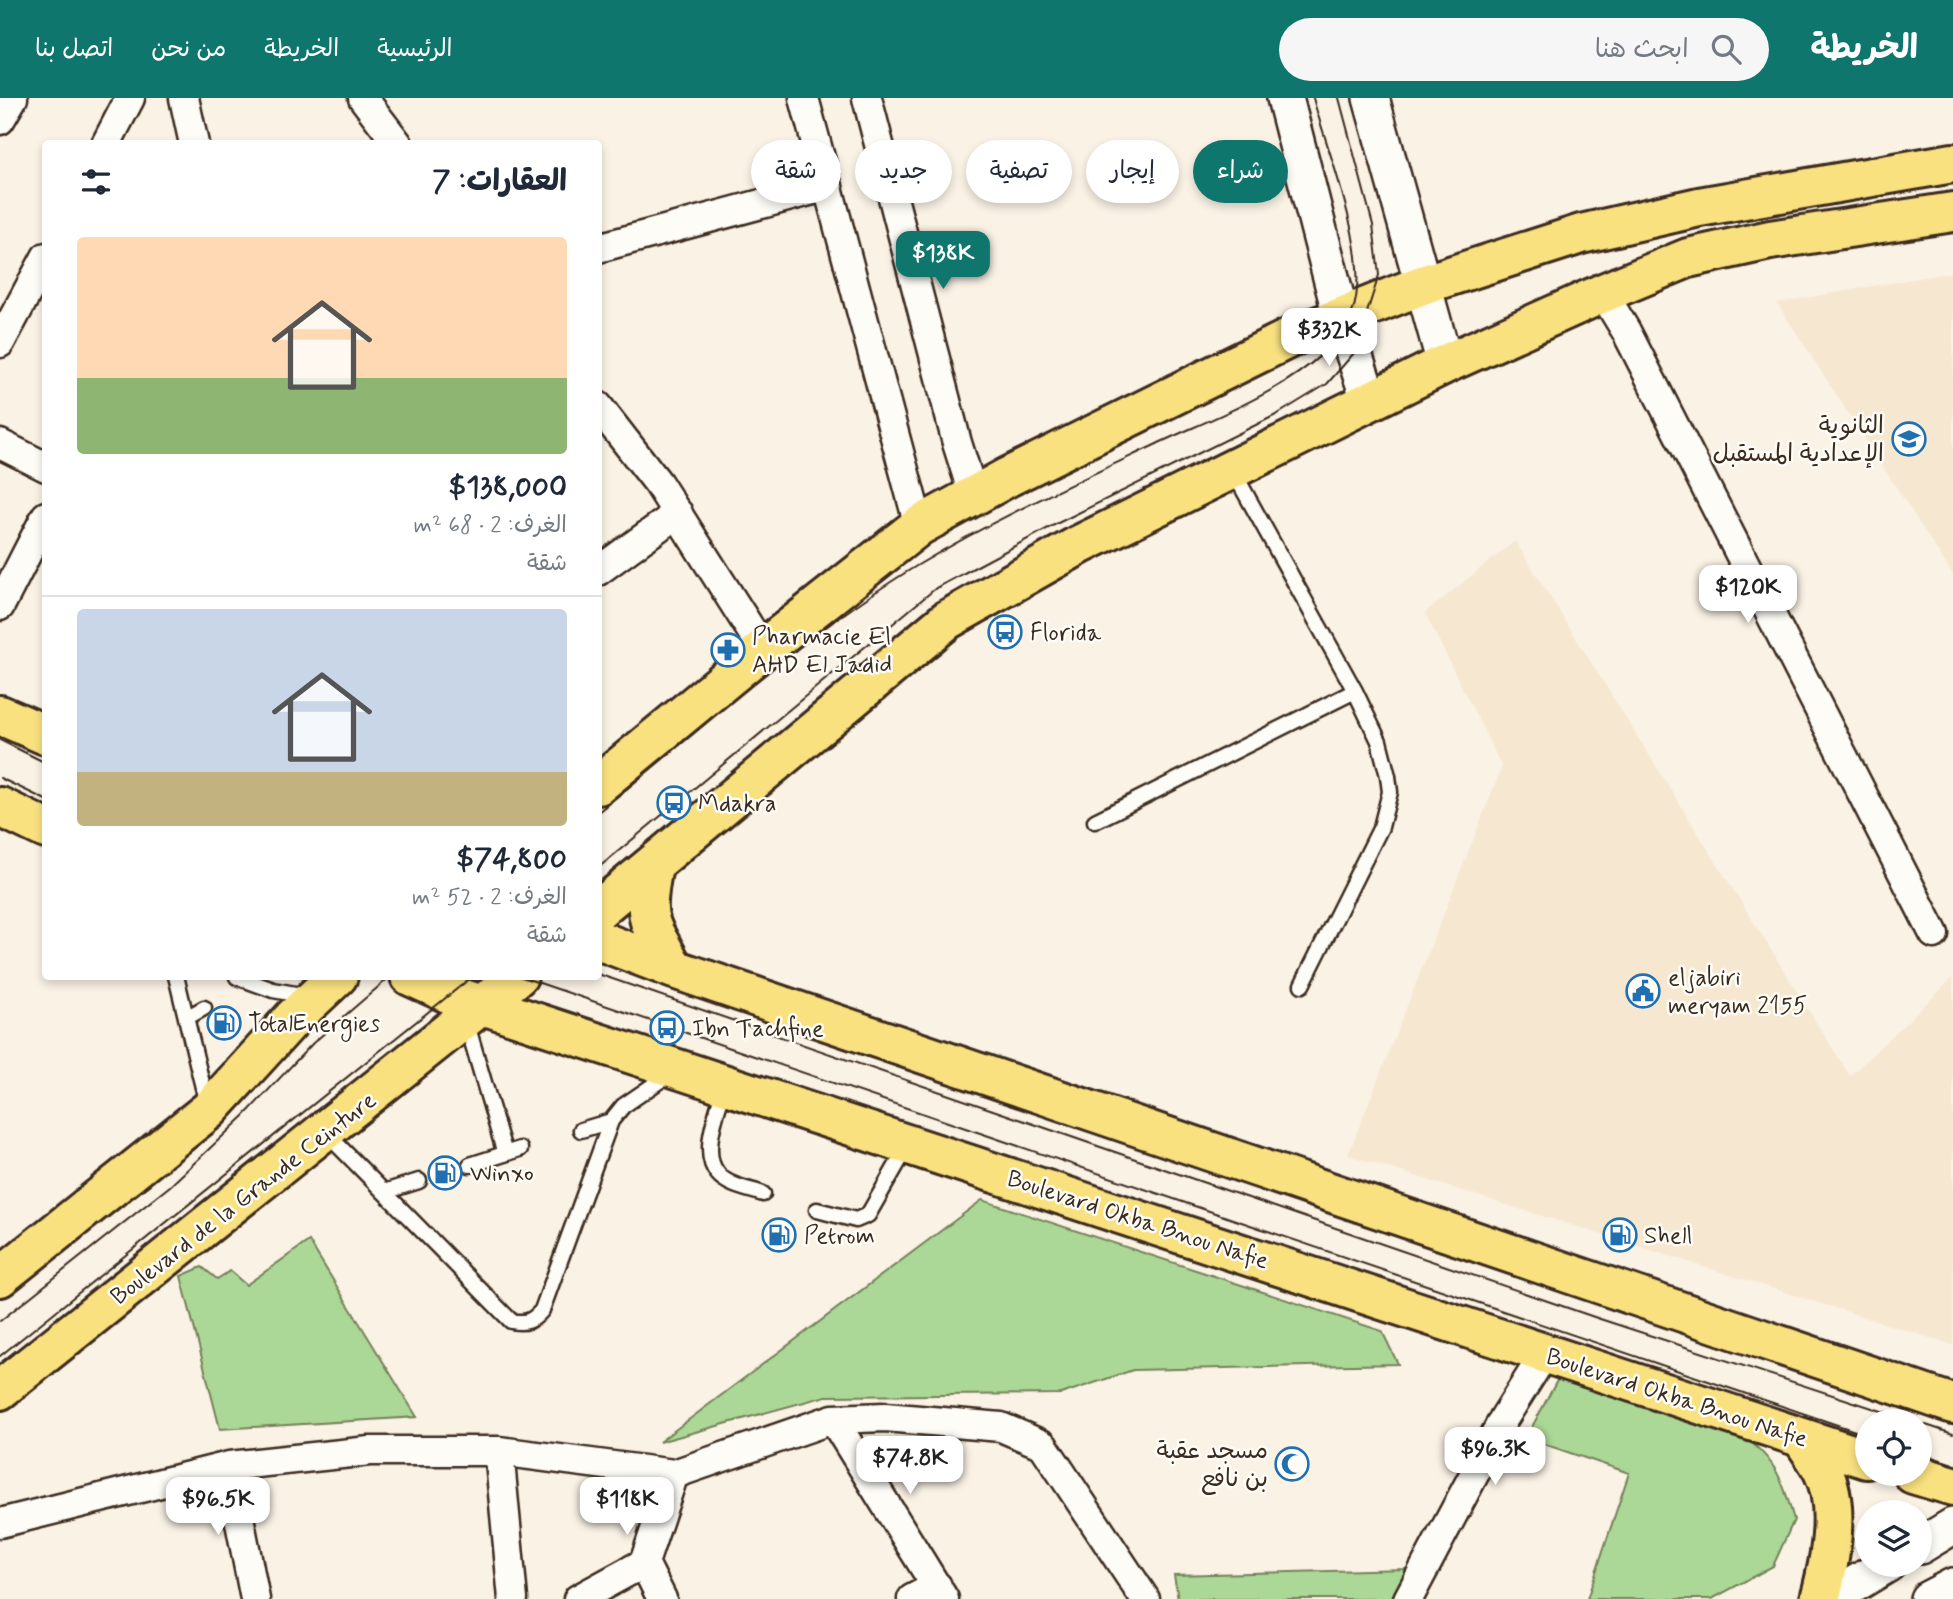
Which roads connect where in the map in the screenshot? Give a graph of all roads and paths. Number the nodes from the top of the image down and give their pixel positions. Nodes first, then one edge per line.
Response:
1 (13, 98) edge
2 (130, 98) edge
3 (184, 98) edge
4 (363, 98) edge
5 (804, 98) edge
6 (867, 98) edge
7 (1285, 98) edge
8 (1371, 98) edge
9 (0, 120) edge
10 (108, 140) edge
11 (193, 140) edge
12 (395, 140) edge
13 (815, 140) edge
14 (1953, 163) edge
15 (765, 203) edge
16 (833, 203) edge
17 (1953, 212) edge
18 (602, 247) edge
19 (42, 264) edge
20 (1422, 285) junction
21 (1602, 293) junction
22 (1341, 316) junction
23 (0, 343) edge
24 (1446, 364) junction
25 (1370, 402) junction
26 (602, 411) edge
27 (0, 444) edge
28 (42, 465) edge
29 (1233, 470) junction
30 (974, 496) junction
31 (678, 513) junction
32 (42, 523) edge
33 (919, 526) junction
34 (602, 568) edge
35 (4, 589) edge
36 (763, 649) junction
37 (1355, 691) junction
38 (0, 715) edge
39 (42, 733) edge
40 (602, 782) edge
41 (0, 807) edge
42 (1095, 821) dead end
43 (42, 827) edge
44 (653, 866) junction
45 (602, 907) edge
46 (1934, 934) dead end
47 (602, 942) edge
48 (674, 969) junction
49 (177, 980) edge
50 (419, 980) edge
51 (513, 980) edge
52 (241, 982) edge
53 (1302, 985) dead end
54 (327, 987) edge
55 (204, 1008) dead end
56 (475, 1011) junction
57 (186, 1018) junction
58 (678, 1068) junction
59 (725, 1083) junction
60 (209, 1110) junction
61 (611, 1121) junction
62 (581, 1130) dead end
63 (326, 1133) junction
64 (909, 1144) junction
65 (520, 1149) dead end
66 (505, 1154) junction
67 (470, 1165) dead end
68 (419, 1181) dead end
69 (384, 1192) junction
70 (763, 1194) dead end
71 (817, 1210) dead end
72 (0, 1277) edge
73 (1545, 1353) junction
74 (0, 1390) edge
75 (1953, 1404) edge
76 (833, 1419) junction
77 (1802, 1438) junction
78 (499, 1451) junction
79 (1855, 1455) edge
80 (229, 1466) junction
81 (674, 1474) junction
82 (1932, 1480) edge
83 (1953, 1486) edge
84 (0, 1523) edge
85 (1953, 1526) edge
86 (1932, 1539) edge
87 (644, 1563) junction
88 (1866, 1577) edge
89 (1953, 1587) edge
90 (610, 1592) edge
91 (931, 1595) edge
92 (255, 1599) edge
93 (513, 1599) edge
94 (578, 1599) edge
95 (662, 1599) edge
96 (1144, 1599) edge
97 (1408, 1599) edge
98 (1821, 1599) edge
99 (1830, 1599) edge
100 (1928, 1599) edge

1 - 9 street
2 - 10 street
3 - 11 street
4 - 12 street
5 - 13 street
6 - 30 street
7 - 22 street
8 - 20 street
14 - 20 main road
15 - 18 street
16 - 33 street
17 - 21 main road
19 - 23 street
20 - 22 main road
20 - 24 street
21 - 24 main road
21 - 46 street
22 - 25 street
22 - 30 main road
24 - 25 main road
25 - 29 main road
26 - 31 street
27 - 28 street
29 - 37 lane
29 - 44 main road
30 - 33 main road
31 - 34 street
31 - 36 street
32 - 35 street
33 - 36 main road
36 - 40 main road
37 - 42 lane
37 - 53 lane
38 - 39 main road
41 - 43 main road
44 - 45 main road
44 - 48 main road
47 - 48 main road
48 - 75 main road
49 - 57 lane
50 - 56 main road, Boulevard Okba Bnou Nafie
51 - 56 main road, Boulevard de la Grande Ceinture
52 - 54 lane
54 - 60 main road
55 - 57 lane
56 - 58 main road, Boulevard Okba Bnou Nafie
56 - 63 main road, Boulevard de la Grande Ceinture
56 - 66 lane
57 - 60 lane
58 - 59 main road, Boulevard Okba Bnou Nafie
58 - 61 lane
59 - 64 main road, Boulevard Okba Bnou Nafie
59 - 70 lane
60 - 72 main road
61 - 62 lane
61 - 69 lane
63 - 69 lane
63 - 74 main road, Boulevard de la Grande Ceinture
64 - 71 lane
64 - 73 main road, Boulevard Okba Bnou Nafie
65 - 66 lane
66 - 67 lane
68 - 69 lane
73 - 77 main road, Boulevard Okba Bnou Nafie
73 - 97 street
76 - 81 street
76 - 91 street
76 - 96 street
77 - 79 main road, Boulevard Okba Bnou Nafie
77 - 98 main road
78 - 80 street
78 - 81 street
78 - 93 street
80 - 84 street
80 - 92 street
81 - 87 street
82 - 83 main road
85 - 86 street
87 - 90 street
87 - 95 street
88 - 99 street
89 - 100 street
90 - 94 street

